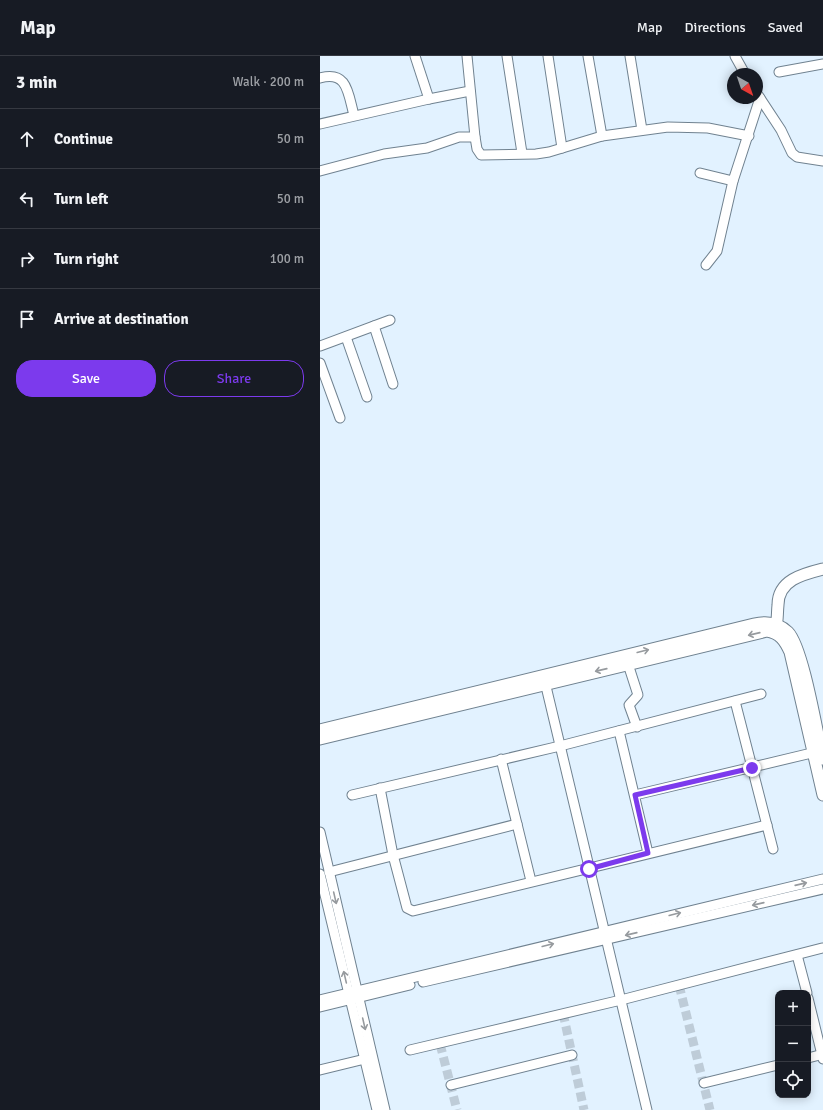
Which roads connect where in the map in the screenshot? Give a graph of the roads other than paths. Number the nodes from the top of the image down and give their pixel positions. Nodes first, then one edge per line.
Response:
1 (415, 56) edge
2 (467, 56) edge
3 (507, 56) edge
4 (548, 56) edge
5 (588, 56) edge
6 (630, 56) edge
7 (735, 56) edge
8 (823, 64) edge
9 (742, 68) edge
10 (779, 72) dead end
11 (320, 78) edge
12 (470, 91) junction
13 (429, 98) junction
14 (763, 103) edge
15 (756, 104) edge
16 (354, 115) junction
17 (320, 124) edge
18 (642, 130) junction
19 (602, 136) junction
20 (749, 136) junction
21 (475, 137) junction
22 (562, 148) junction
23 (522, 152) junction
24 (823, 161) edge
25 (320, 172) edge
26 (700, 173) dead end
27 (734, 181) junction
28 (706, 265) dead end
29 (390, 320) dead end
30 (374, 326) junction
31 (346, 337) junction
32 (320, 346) edge
33 (320, 362) edge
34 (393, 384) dead end
35 (367, 397) dead end
36 (340, 418) dead end
37 (823, 570) edge
38 (776, 628) junction
39 (628, 664) junction
40 (544, 679) junction
41 (762, 694) dead end
42 (735, 701) junction
43 (637, 726) junction
44 (320, 730) edge
45 (618, 731) junction
46 (320, 739) edge
47 (560, 746) junction
48 (819, 754) edge
49 (502, 759) junction
50 (752, 768) junction
51 (380, 788) junction
52 (352, 795) dead end
53 (635, 795) junction
54 (823, 795) edge
55 (517, 824) junction
56 (766, 825) junction
57 (320, 832) edge
58 (773, 849) dead end
59 (648, 853) junction
60 (393, 855) junction
61 (589, 869) junction
62 (324, 873) edge
63 (823, 879) edge
64 (531, 881) junction
65 (823, 890) edge
66 (606, 935) junction
67 (822, 948) dead end
68 (797, 955) junction
69 (806, 990) edge
70 (353, 995) junction
71 (320, 1000) edge
72 (621, 1000) junction
73 (320, 1008) edge
74 (811, 1010) edge
75 (410, 1050) dead end
76 (572, 1055) dead end
77 (823, 1056) edge
78 (811, 1058) edge
79 (365, 1059) junction
80 (775, 1066) edge
81 (320, 1070) edge
82 (704, 1083) dead end
83 (451, 1085) dead end
84 (377, 1110) edge
85 (385, 1110) edge
86 (647, 1110) edge

1 - 13 street
2 - 12 street
3 - 23 street
4 - 22 street
5 - 19 street
6 - 18 street
7 - 9 street
8 - 10 street
11 - 16 street
12 - 13 street
12 - 21 street
13 - 16 street
14 - 24 street
15 - 20 street
16 - 17 street
18 - 19 street
18 - 20 street
19 - 22 street
20 - 27 street
21 - 23 street
21 - 25 street
22 - 23 street
26 - 27 street
27 - 28 street
29 - 30 street
30 - 31 street
30 - 34 street
31 - 32 street
31 - 35 street
33 - 36 street
37 - 38 street
38 -> 39 street
40 -> 38 street
38 - 48 street
39 -> 40 street
39 - 43 street
40 - 44 street
40 - 46 street
40 - 47 street
41 - 42 street
42 - 43 street
42 - 50 street
43 - 45 street
45 - 47 street
45 - 53 street
47 - 49 street
47 - 61 street
48 - 50 street
48 - 54 street
49 - 51 street
49 - 55 street
50 - 53 street
50 - 56 street
51 - 52 street
51 - 60 street
53 - 59 street
55 - 60 street
55 - 64 street
56 - 58 street
56 - 59 street
57 - 62 street
59 - 61 street
60 - 62 street
60 - 64 street
61 - 64 street
61 - 66 street
62 - 70 street
66 -> 63 street
65 -> 66 street
66 - 70 street
66 - 72 street
67 - 68 street
68 - 69 street
68 - 72 street
70 - 71 street
70 - 73 street
70 - 79 street
70 -> 85 street
72 - 75 street
72 - 86 street
74 - 77 street
76 - 83 street
77 - 78 street
79 - 81 street
79 - 84 street
80 - 82 street

